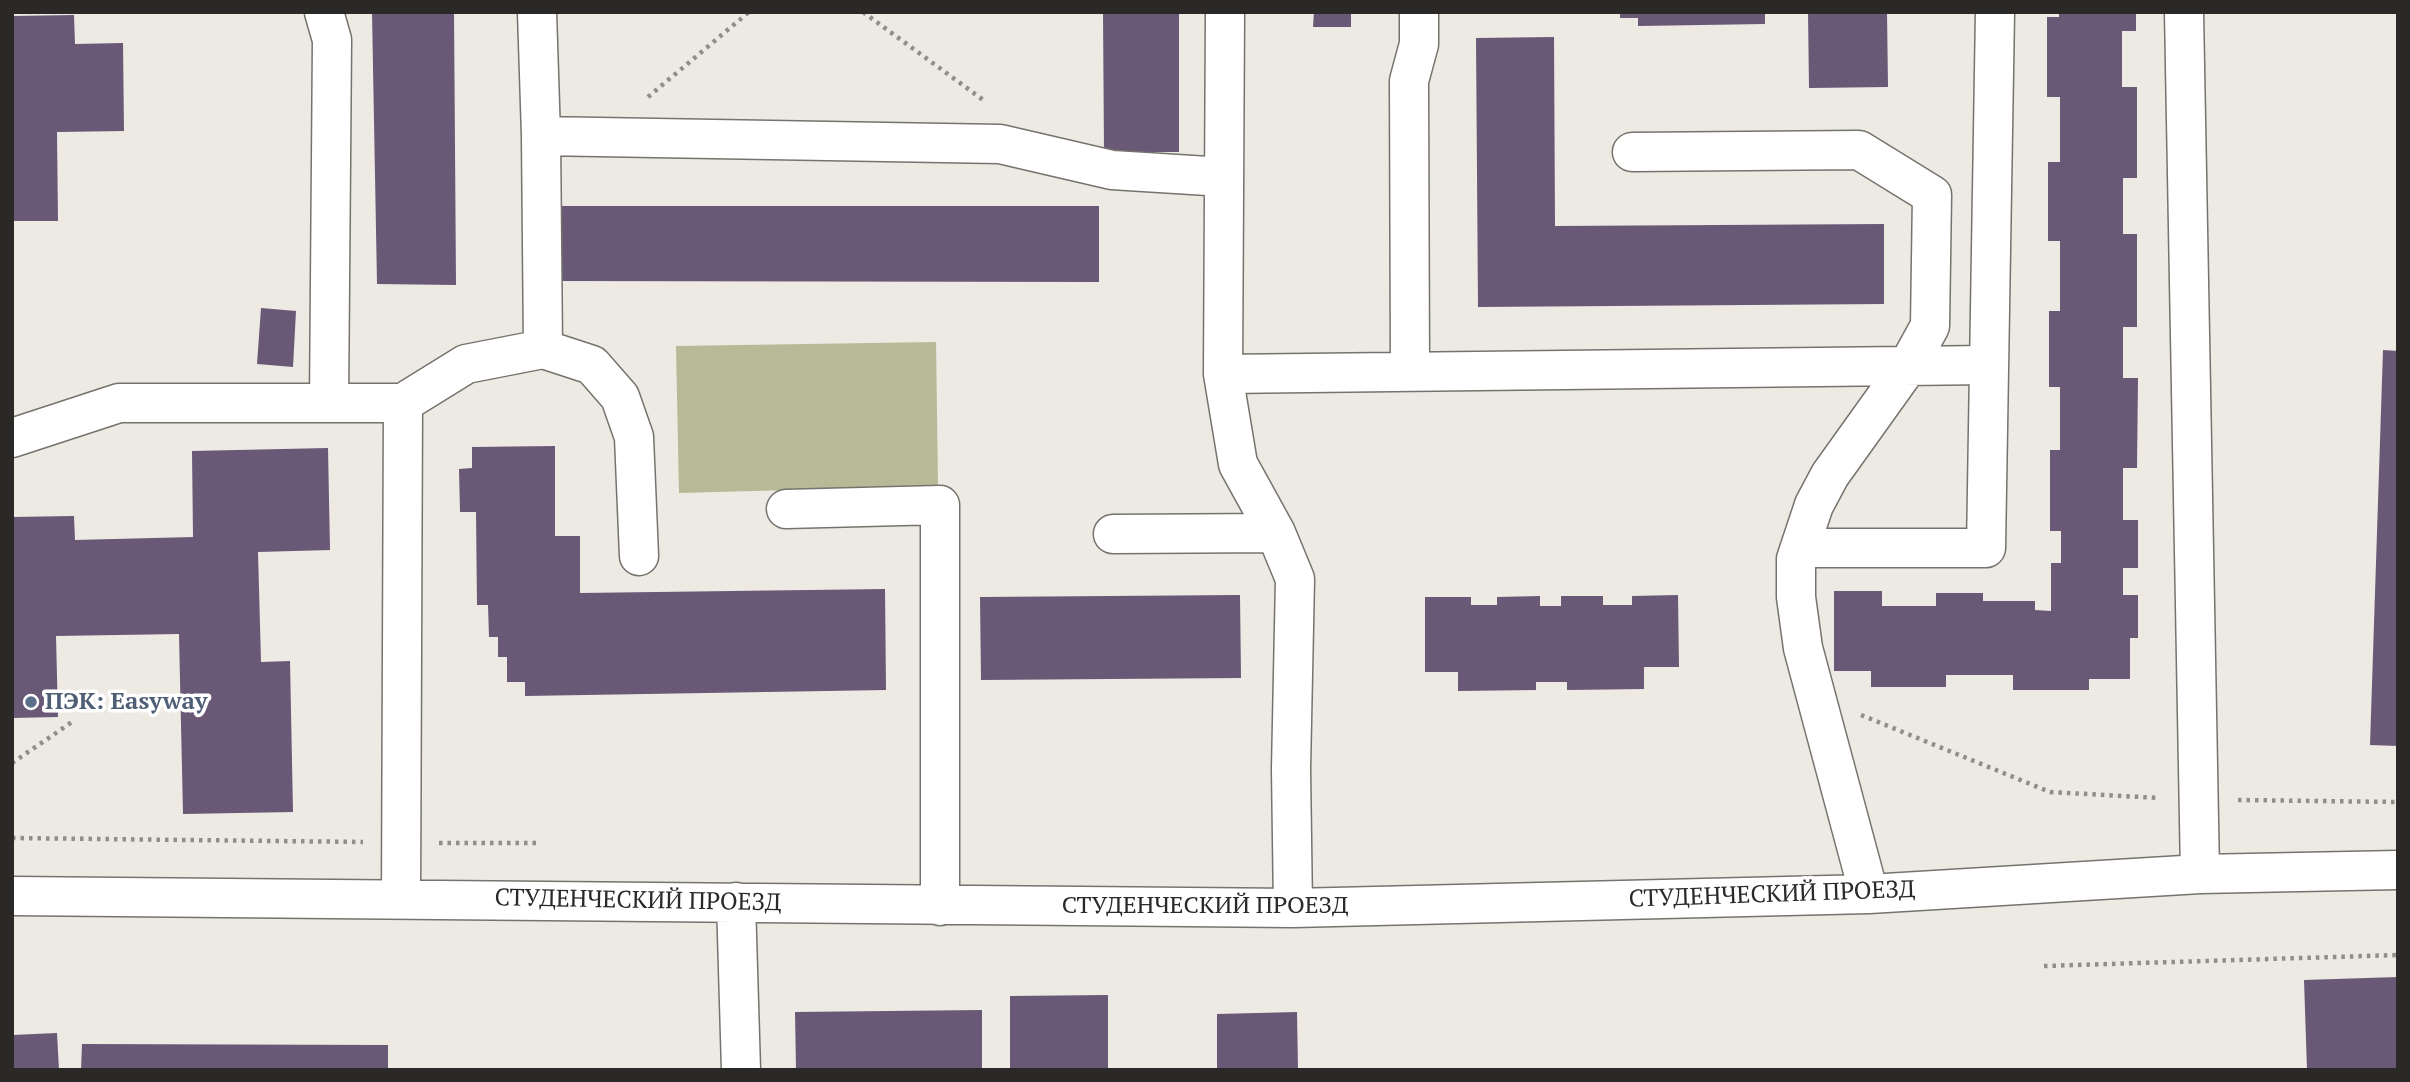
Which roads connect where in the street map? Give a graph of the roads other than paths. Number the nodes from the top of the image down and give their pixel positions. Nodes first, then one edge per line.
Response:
1 (324, 12) edge
2 (537, 12) edge
3 (1225, 12) edge
4 (1419, 12) edge
5 (1995, 12) edge
6 (2183, 12) edge
7 (541, 136) junction
8 (1632, 152) dead end
9 (1224, 177) junction
10 (543, 349) junction
11 (1989, 365) junction
12 (1908, 366) junction
13 (1410, 372) junction
14 (1223, 374) junction
15 (329, 403) junction
16 (403, 403) junction
17 (12, 438) edge
18 (786, 509) dead end
19 (1276, 533) junction
20 (1113, 534) dead end
21 (1800, 548) junction
22 (639, 556) dead end
23 (2398, 870) edge
24 (2200, 874) junction
25 (1868, 894) junction
26 (12, 896) edge
27 (401, 899) junction
28 (736, 902) junction
29 (940, 906) junction
30 (1293, 908) junction
31 (741, 1070) edge

1 - 15 street
2 - 7 street
3 - 9 street
4 - 13 street
5 - 11 street
6 - 24 street
7 - 9 street
7 - 10 street
8 - 12 street
9 - 14 street
10 - 16 street
10 - 22 street
11 - 12 street
11 - 21 street
12 - 13 street
12 - 21 street
13 - 14 street
14 - 19 street
15 - 16 street
15 - 17 street
16 - 27 street
18 - 29 street
19 - 20 street
19 - 30 street
21 - 25 street
23 - 24 street, СТУДЕНЧЕСКИЙ ПРОЕЗД
24 - 25 street, СТУДЕНЧЕСКИЙ ПРОЕЗД
25 - 30 street, СТУДЕНЧЕСКИЙ ПРОЕЗД
26 - 27 street, СТУДЕНЧЕСКИЙ ПРОЕЗД
27 - 28 street, СТУДЕНЧЕСКИЙ ПРОЕЗД
28 - 29 street, СТУДЕНЧЕСКИЙ ПРОЕЗД
28 - 31 street
29 - 30 street, СТУДЕНЧЕСКИЙ ПРОЕЗД

